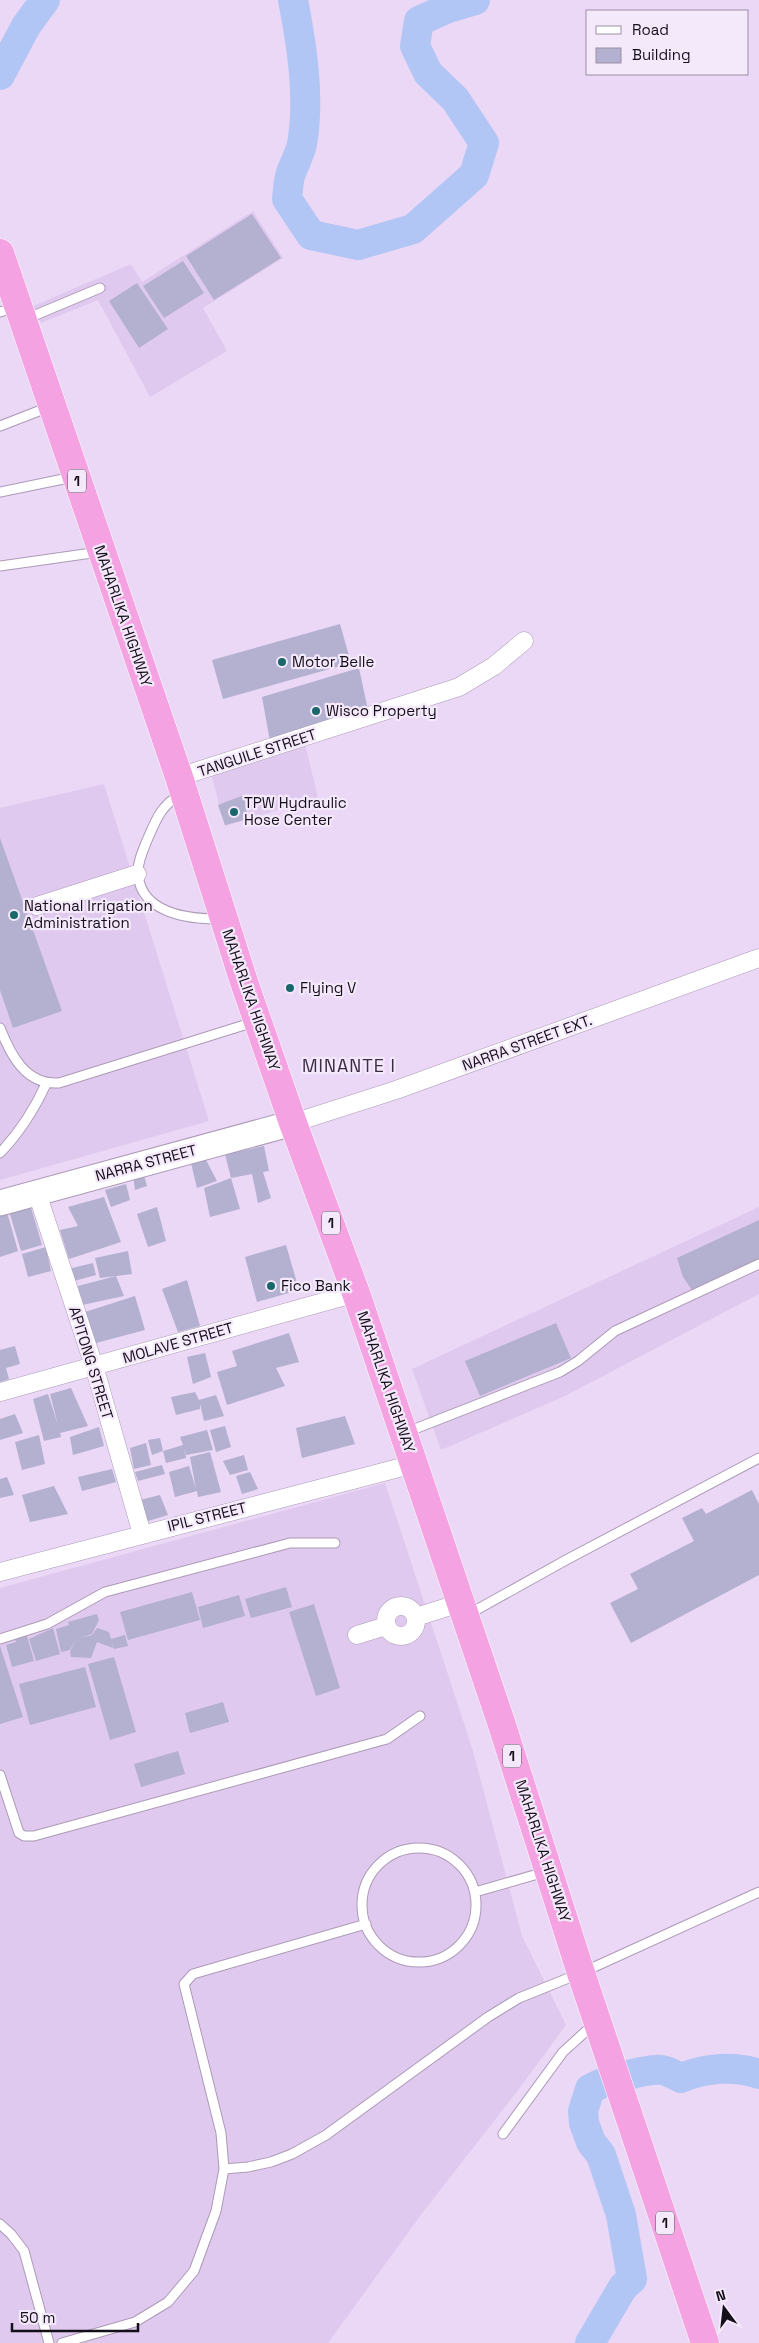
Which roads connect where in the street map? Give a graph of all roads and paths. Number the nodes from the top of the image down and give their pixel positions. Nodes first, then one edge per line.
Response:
1 (0, 254) edge
2 (100, 288) dead end
3 (14, 313) edge
4 (52, 406) junction
5 (0, 426) edge
6 (76, 477) junction
7 (0, 492) edge
8 (101, 552) junction
9 (0, 566) edge
10 (524, 640) dead end
11 (181, 785) junction
12 (138, 874) junction
13 (37, 906) dead end
14 (223, 919) junction
15 (759, 958) edge
16 (257, 1021) junction
17 (0, 1028) edge
18 (46, 1084) junction
19 (293, 1123) junction
20 (0, 1153) edge
21 (36, 1193) junction
22 (0, 1203) edge
23 (759, 1264) edge
24 (356, 1293) junction
25 (94, 1366) junction
26 (0, 1392) edge
27 (403, 1433) junction
28 (759, 1458) edge
29 (414, 1464) junction
30 (142, 1534) junction
31 (336, 1543) dead end
32 (0, 1572) edge
33 (462, 1610) junction
34 (357, 1635) dead end
35 (0, 1639) edge
36 (420, 1716) dead end
37 (0, 1775) edge
38 (550, 1871) junction
39 (476, 1892) junction
40 (759, 1892) edge
41 (366, 1924) junction
42 (581, 1973) junction
43 (597, 2021) junction
44 (503, 2134) dead end
45 (224, 2169) junction
46 (0, 2224) edge
47 (49, 2343) edge
48 (62, 2343) edge
49 (705, 2343) edge

1 - 3 highway, MAHARLIKA HIGHWAY / 1
2 - 3 lane
3 - 4 highway, MAHARLIKA HIGHWAY / 1
4 - 5 lane
4 - 6 highway, MAHARLIKA HIGHWAY / 1
6 - 7 lane
6 - 8 highway, MAHARLIKA HIGHWAY / 1
8 - 9 lane
8 - 11 highway, MAHARLIKA HIGHWAY / 1
10 - 11 street, TANGUILE STREET
11 - 12 lane
11 - 14 highway, MAHARLIKA HIGHWAY / 1
12 - 13 street
12 - 14 lane
14 - 16 highway, MAHARLIKA HIGHWAY / 1
15 - 19 street, NARRA STREET EXT.
16 - 18 lane
16 - 19 highway, MAHARLIKA HIGHWAY / 1
17 - 18 lane
18 - 20 lane
19 - 21 street, NARRA STREET
19 - 24 highway, MAHARLIKA HIGHWAY / 1
21 - 22 street, NARRA STREET
21 - 25 street, APITONG STREET
23 - 27 lane
24 - 25 street, MOLAVE STREET
24 - 27 highway, MAHARLIKA HIGHWAY / 1
25 - 26 street, MOLAVE STREET
25 - 30 street, APITONG STREET
27 - 29 highway, MAHARLIKA HIGHWAY / 1
28 - 33 lane
29 - 30 street, IPIL STREET
29 - 33 highway, MAHARLIKA HIGHWAY / 1
30 - 32 street, IPIL STREET
31 - 35 lane
33 - 34 street
33 - 38 highway, MAHARLIKA HIGHWAY / 1
36 - 37 lane
38 - 39 lane
38 - 42 highway, MAHARLIKA HIGHWAY / 1
39 - 41 lane
39 - 41 lane
40 - 42 lane
41 - 45 lane
42 - 43 highway, MAHARLIKA HIGHWAY / 1
42 - 45 lane
43 - 44 lane
43 - 49 highway, MAHARLIKA HIGHWAY / 1
45 - 48 lane
46 - 47 lane

